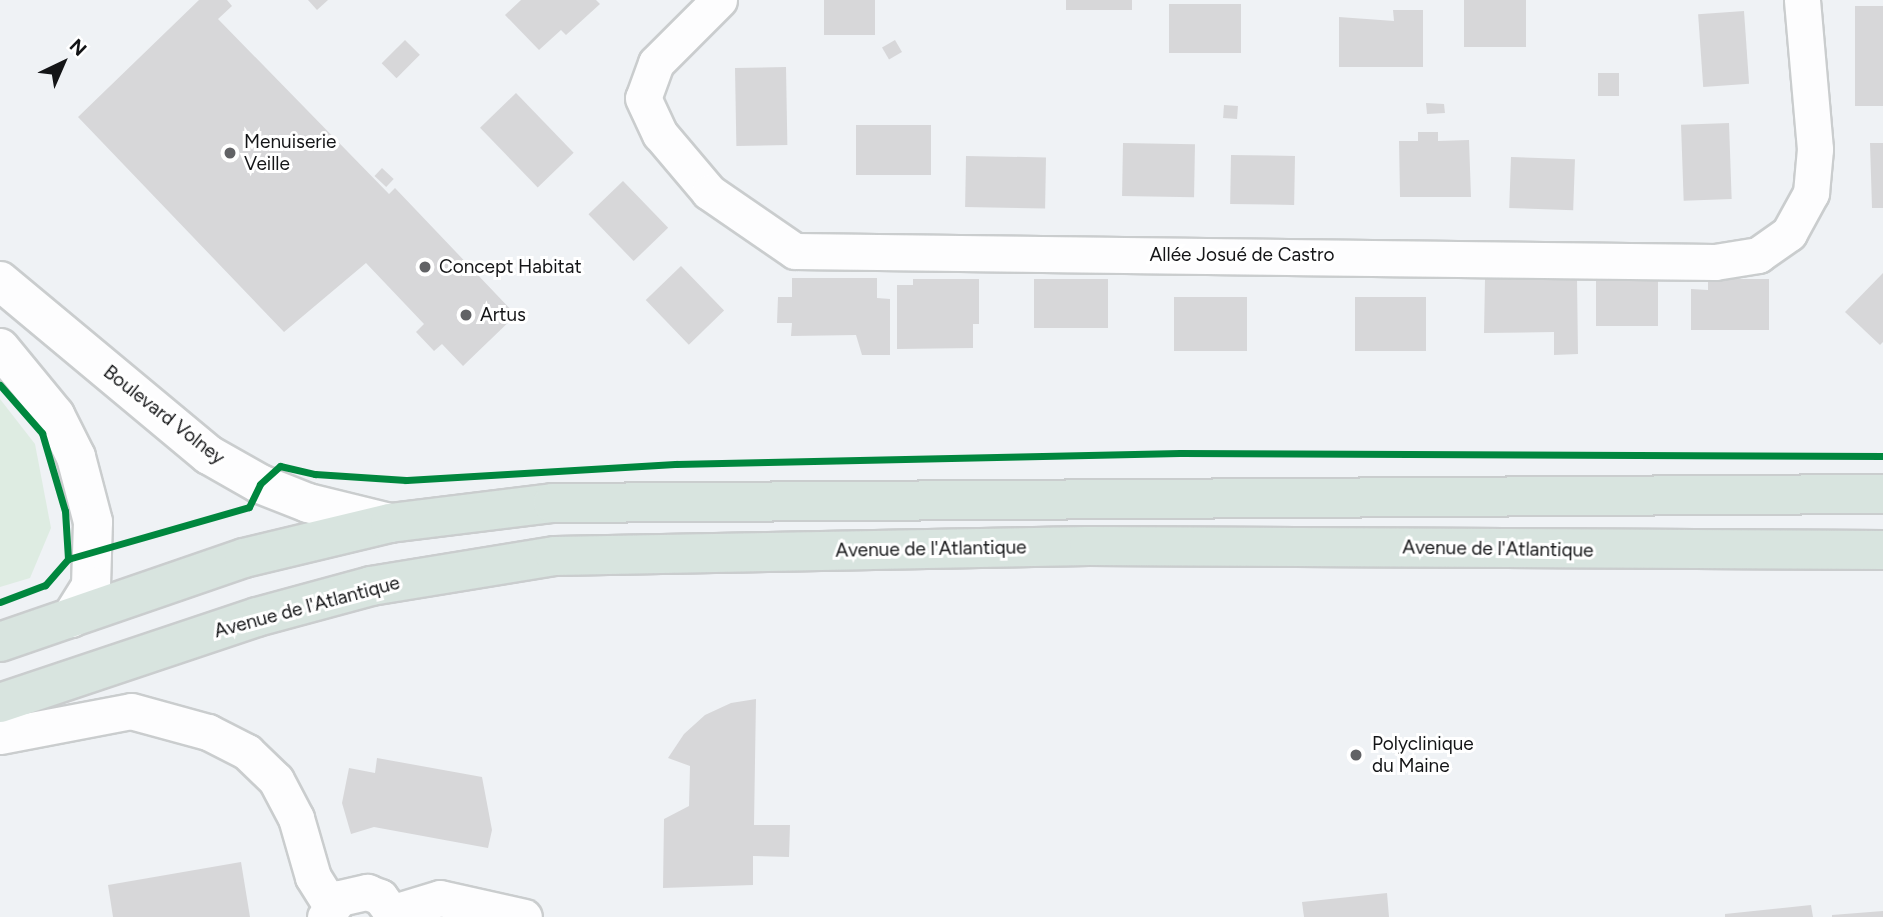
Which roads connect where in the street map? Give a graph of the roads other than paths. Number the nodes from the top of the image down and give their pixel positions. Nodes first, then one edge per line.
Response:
1 (719, 0) edge
2 (1802, 0) edge
3 (0, 281) edge
4 (0, 348) edge
5 (1883, 494) edge
6 (390, 523) junction
7 (1883, 550) edge
8 (71, 618) junction
9 (0, 642) edge
10 (0, 704) edge
11 (0, 736) edge
12 (328, 911) edge
13 (395, 914) edge
14 (524, 917) edge

1 - 2 street, Allée Josué de Castro
3 - 6 street, Boulevard Volney
4 - 8 street
5 - 6 main road
6 - 8 main road
7 - 10 main road, Avenue de l'Atlantique
8 - 9 main road
11 - 12 street
12 - 13 street
13 - 14 street

